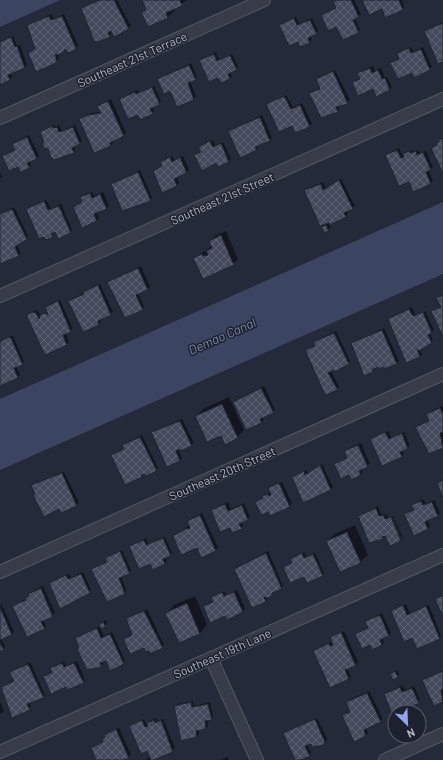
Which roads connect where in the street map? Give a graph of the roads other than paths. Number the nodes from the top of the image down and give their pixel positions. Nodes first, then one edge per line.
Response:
1 (264, 0) edge
2 (443, 99) edge
3 (0, 118) edge
4 (0, 296) edge
5 (443, 374) edge
6 (443, 555) edge
7 (0, 572) edge
8 (211, 658) junction
9 (443, 734) edge
10 (0, 752) edge
11 (257, 760) edge
12 (385, 760) edge

1 - 3 street, Southeast 21st Terrace
2 - 4 street, Southeast 21st Street
5 - 7 street, Southeast 20th Street
6 - 8 street, Southeast 19th Lane
8 - 10 street, Southeast 19th Lane
8 - 11 street
9 - 12 street

